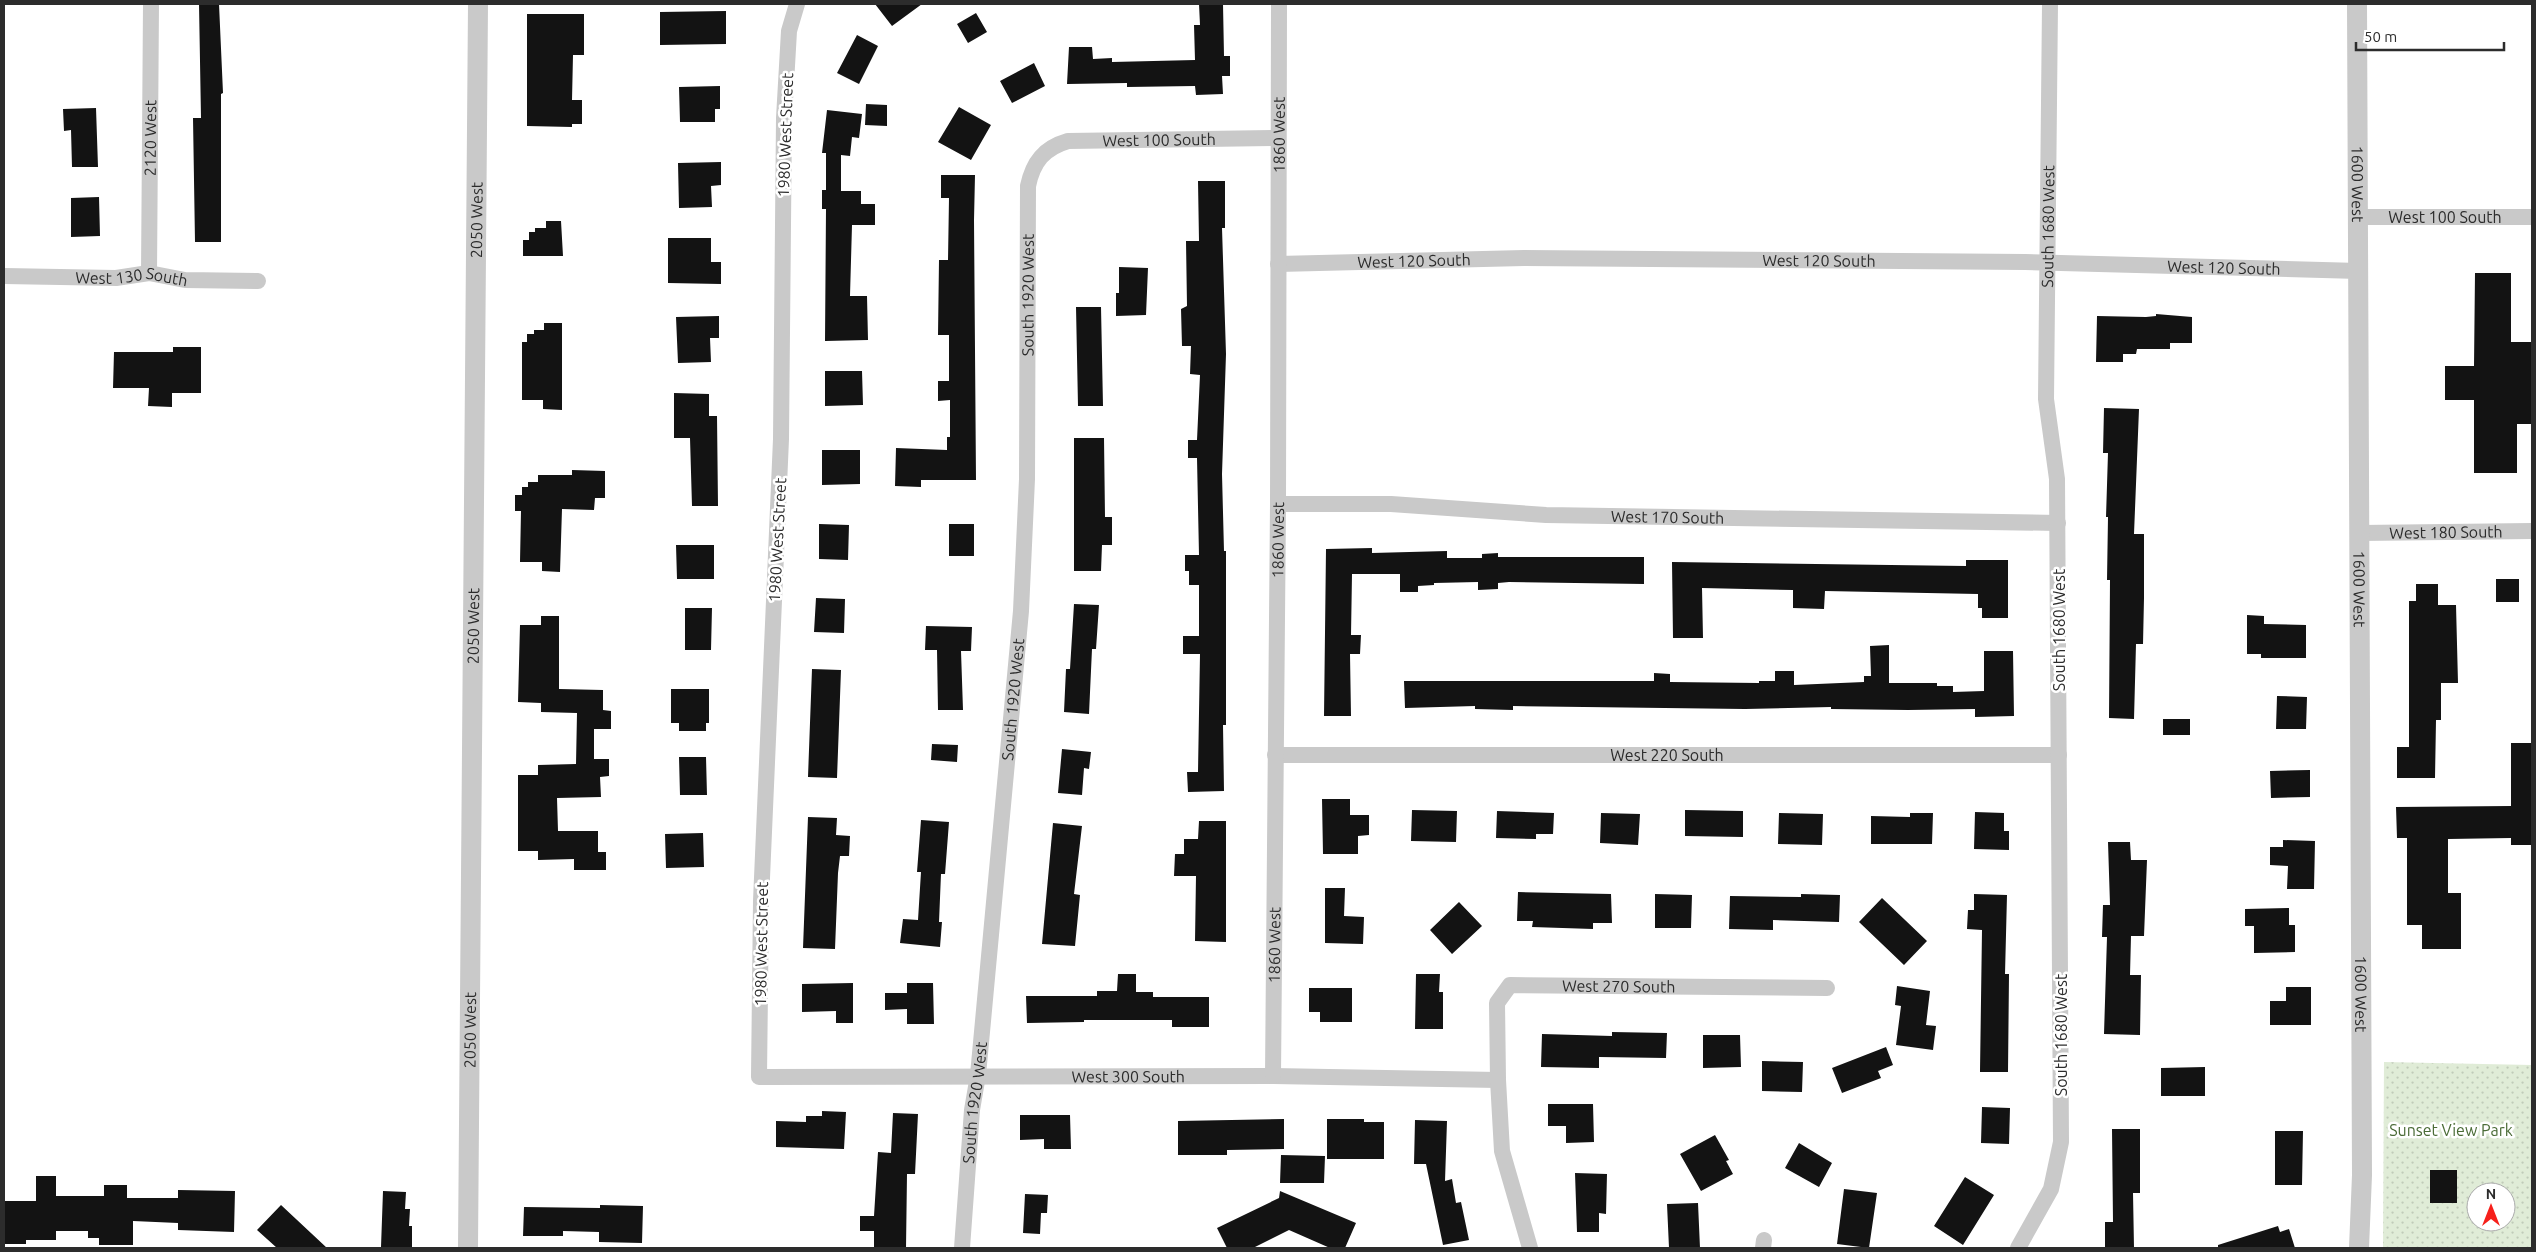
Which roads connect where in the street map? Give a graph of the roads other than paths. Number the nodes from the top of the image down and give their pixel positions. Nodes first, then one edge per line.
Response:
1 (151, 4) edge
2 (478, 4) edge
3 (797, 4) edge
4 (1278, 4) edge
5 (2050, 4) edge
6 (2357, 4) edge
7 (1277, 138) junction
8 (1044, 152) joint
9 (2359, 216) junction
10 (2532, 217) edge
11 (2047, 263) junction
12 (1278, 264) junction
13 (2359, 271) junction
14 (149, 273) junction
15 (4, 276) edge
16 (258, 281) dead end
17 (1278, 504) junction
18 (2058, 523) junction
19 (2532, 531) edge
20 (2360, 533) junction
21 (1275, 755) junction
22 (2060, 755) junction
23 (1827, 988) dead end
24 (978, 1076) junction
25 (1273, 1076) junction
26 (759, 1077) joint
27 (1498, 1080) junction
28 (468, 1248) edge
29 (962, 1248) edge
30 (1530, 1248) edge
31 (2018, 1248) edge
32 (2359, 1248) edge

1 - 14 street, 2120 West
2 - 28 street, 2050 West
3 - 26 street, 1980 West Street
4 - 7 street, 1860 West
5 - 11 street, South 1680 West
6 - 9 street, 1600 West
7 - 8 street, West 100 South
7 - 12 street, 1860 West
8 - 24 street, South 1920 West
9 - 10 street, West 100 South
9 - 13 street, 1600 West
11 - 12 street, West 120 South
11 - 13 street, West 120 South
11 - 18 street, South 1680 West
12 - 17 street, 1860 West
13 - 20 street, 1600 West
14 - 15 street, West 130 South
14 - 16 street, West 130 South
17 - 18 street, West 170 South
17 - 21 street, 1860 West
18 - 22 street, South 1680 West
19 - 20 street, West 180 South
20 - 32 street, 1600 West
21 - 22 street, West 220 South
21 - 25 street, 1860 West
22 - 31 street, South 1680 West
23 - 27 street, West 270 South
24 - 25 street, West 300 South
24 - 26 street, West 300 South
24 - 29 street, South 1920 West
25 - 27 street, West 300 South
27 - 30 street

